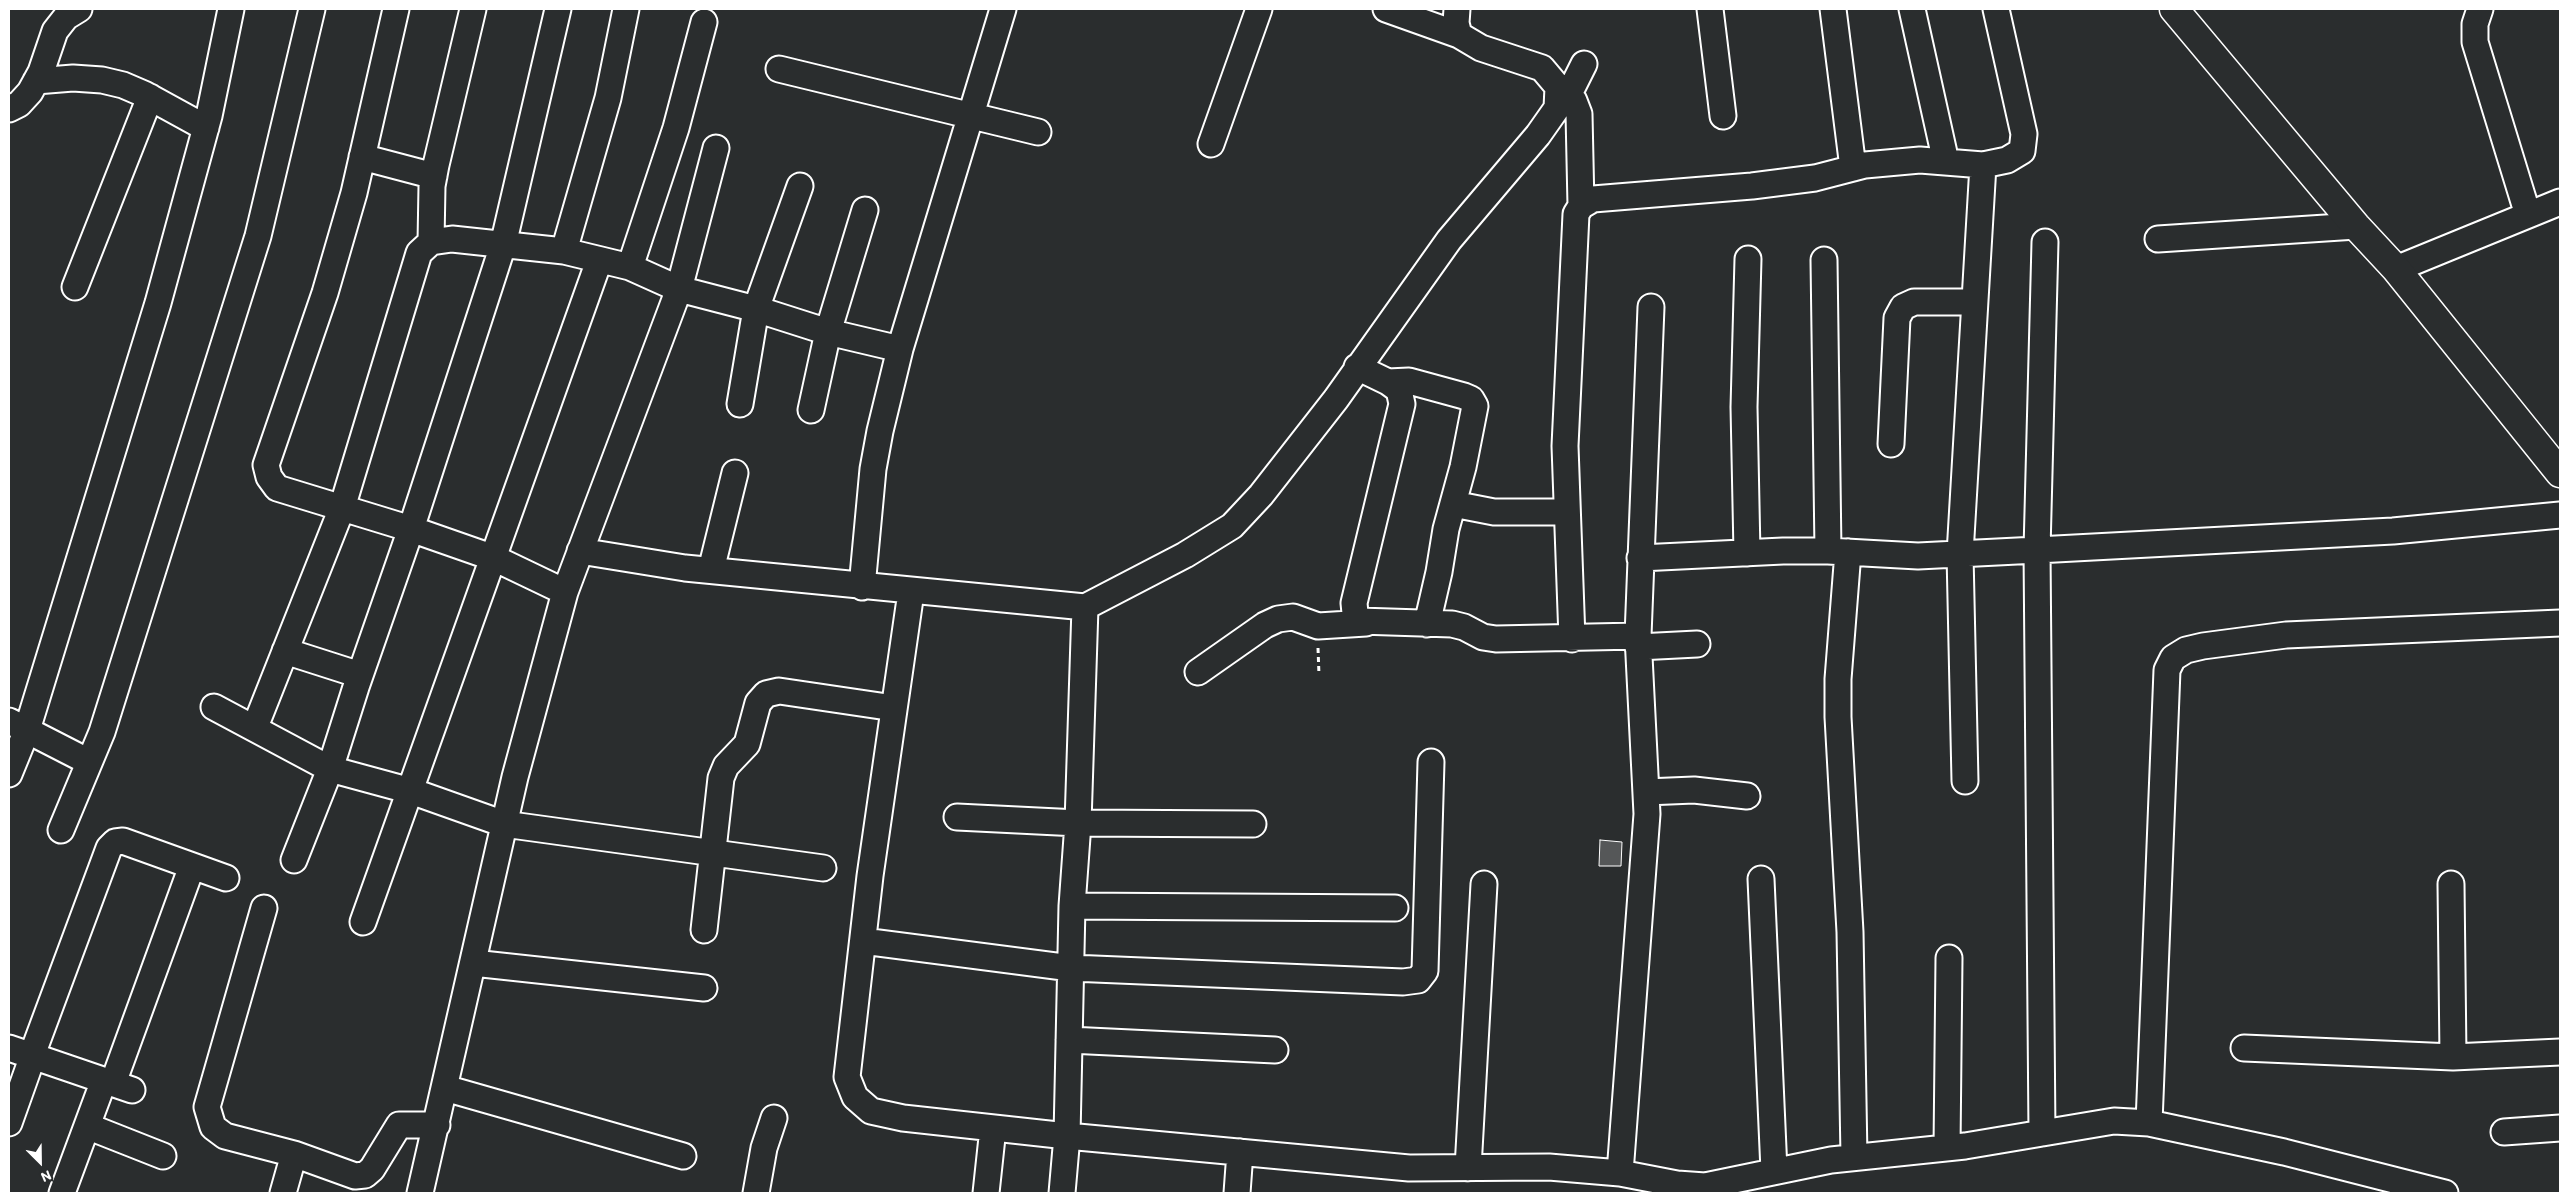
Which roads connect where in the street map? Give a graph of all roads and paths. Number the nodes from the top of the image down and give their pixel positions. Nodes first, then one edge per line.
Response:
1 (79, 9) edge
2 (231, 9) edge
3 (312, 9) edge
4 (396, 9) edge
5 (473, 9) edge
6 (558, 9) edge
7 (626, 9) edge
8 (1003, 9) edge
9 (1259, 9) edge
10 (1386, 9) edge
11 (1457, 9) edge
12 (1710, 9) edge
13 (1833, 9) edge
14 (1912, 9) edge
15 (1996, 9) edge
16 (2174, 9) edge
17 (2191, 9) edge
18 (2480, 9) edge
19 (704, 22) dead end
20 (1459, 35) junction
21 (2198, 37) junction
22 (1584, 64) dead end
23 (779, 69) dead end
24 (36, 81) junction
25 (1563, 92) junction
26 (150, 97) junction
27 (9, 109) edge
28 (970, 116) junction
29 (1723, 116) dead end
30 (206, 128) junction
31 (1038, 132) dead end
32 (1212, 144) dead end
33 (716, 148) dead end
34 (362, 157) junction
35 (1946, 162) junction
36 (1983, 165) junction
37 (1853, 168) junction
38 (434, 176) junction
39 (800, 186) dead end
40 (2560, 202) edge
41 (1581, 206) junction
42 (865, 210) dead end
43 (2528, 215) junction
44 (2356, 226) junction
45 (2158, 240) dead end
46 (431, 242) junction
47 (2045, 242) dead end
48 (503, 245) junction
49 (564, 251) junction
50 (1748, 258) dead end
51 (1824, 260) dead end
52 (598, 261) junction
53 (630, 267) junction
54 (2396, 268) junction
55 (75, 287) dead end
56 (679, 289) junction
57 (1974, 302) junction
58 (1651, 307) dead end
59 (756, 309) junction
60 (828, 332) junction
61 (900, 349) junction
62 (1357, 367) junction
63 (1388, 382) junction
64 (740, 404) dead end
65 (812, 410) dead end
66 (1891, 444) dead end
67 (735, 473) dead end
68 (2560, 473) edge
69 (1453, 504) junction
70 (342, 508) junction
71 (1567, 512) junction
72 (2560, 515) edge
73 (412, 529) junction
74 (2037, 550) junction
75 (580, 551) junction
76 (1838, 551) junction
77 (1747, 553) junction
78 (1960, 554) junction
79 (494, 558) junction
80 (1640, 558) junction
81 (711, 570) junction
82 (862, 586) junction
83 (565, 592) junction
84 (911, 592) junction
85 (1086, 607) junction
86 (1366, 623) junction
87 (2560, 623) edge
88 (1427, 624) junction
89 (1572, 639) junction
90 (1638, 642) junction
91 (1697, 644) dead end
92 (285, 651) junction
93 (1198, 672) dead end
94 (360, 675) junction
95 (214, 707) dead end
96 (894, 708) junction
97 (18, 725) edge
98 (255, 727) junction
99 (89, 762) junction
100 (1431, 762) dead end
101 (330, 769) junction
102 (9, 774) edge
103 (1965, 781) dead end
104 (411, 791) junction
105 (1646, 792) junction
106 (1747, 796) dead end
107 (957, 817) dead end
108 (1078, 823) junction
109 (504, 824) junction
110 (1253, 824) dead end
111 (60, 830) dead end
112 (712, 853) junction
113 (294, 860) dead end
114 (192, 866) junction
115 (823, 868) dead end
116 (226, 878) dead end
117 (1762, 879) dead end
118 (1484, 884) dead end
119 (2452, 884) dead end
120 (1072, 906) junction
121 (264, 908) dead end
122 (1395, 908) dead end
123 (363, 922) dead end
124 (704, 930) dead end
125 (863, 941) junction
126 (1949, 958) dead end
127 (473, 963) junction
128 (1071, 968) junction
129 (704, 988) dead end
130 (1069, 1040) junction
131 (2244, 1048) dead end
132 (1275, 1050) dead end
133 (20, 1052) edge
134 (2560, 1052) edge
135 (2452, 1057) junction
136 (116, 1084) junction
137 (445, 1088) junction
138 (774, 1118) dead end
139 (9, 1123) edge
140 (2149, 1123) junction
141 (437, 1125) junction
142 (87, 1126) junction
143 (993, 1128) junction
144 (2560, 1128) edge
145 (2504, 1132) dead end
146 (2042, 1133) junction
147 (1067, 1136) junction
148 (1947, 1148) junction
149 (1240, 1152) junction
150 (294, 1154) junction
151 (163, 1156) dead end
152 (683, 1156) dead end
153 (1854, 1157) junction
154 (1468, 1168) junction
155 (1774, 1171) junction
156 (1620, 1173) junction
157 (2374, 1184) edge
158 (62, 1193) edge
159 (283, 1193) edge
160 (420, 1193) edge
161 (756, 1193) edge
162 (986, 1193) edge
163 (1062, 1193) edge
164 (1237, 1193) edge
165 (2445, 1193) edge

1 - 24 street
2 - 30 street
3 - 99 street
4 - 34 street
5 - 38 street
6 - 48 street
7 - 49 street
8 - 28 street
9 - 32 street
10 - 20 street
11 - 20 street
12 - 29 street
13 - 37 street
14 - 35 street
15 - 36 street
16 - 21 street
17 - 21 street
18 - 43 street
19 - 53 street
20 - 25 street
21 - 44 street
22 - 25 street
23 - 28 street
24 - 26 street
24 - 27 street
25 - 41 street
25 - 62 street
26 - 30 street
26 - 55 street
28 - 31 street
28 - 61 street
30 - 97 street
33 - 56 street
34 - 38 street
34 - 70 street
35 - 36 street
35 - 37 street
36 - 57 street
37 - 41 street
38 - 46 street
39 - 59 street
40 - 43 street
41 - 71 street
42 - 60 street
43 - 54 street
44 - 45 street
44 - 54 street
46 - 48 street
46 - 70 street
47 - 74 street
48 - 49 street
48 - 73 street
49 - 52 street
50 - 77 street
51 - 76 street
52 - 53 street
52 - 79 street
53 - 56 street
54 - 68 street
56 - 59 street
56 - 75 street
57 - 66 street
57 - 78 street
58 - 80 street
59 - 60 street
59 - 64 street
60 - 61 street
60 - 65 street
61 - 82 street
62 - 63 street
62 - 85 street
63 - 69 street
63 - 86 street
67 - 81 street
69 - 71 street
69 - 88 street
70 - 73 street
70 - 92 street
71 - 89 street
72 - 74 street
73 - 79 street
73 - 94 street
74 - 78 street
74 - 146 street
75 - 81 street
75 - 83 street
76 - 77 street
76 - 78 street
76 - 153 street
77 - 80 street
78 - 103 street
79 - 83 street
79 - 104 street
80 - 90 street
81 - 82 street
82 - 84 street
83 - 109 street
84 - 85 street
84 - 96 street
85 - 108 street
86 - 88 street
86 - 93 street
87 - 140 street
88 - 89 street
89 - 90 street
90 - 91 street
90 - 105 street
92 - 94 street
92 - 98 street
94 - 101 street
95 - 98 street
96 - 112 street
96 - 125 street
97 - 99 street
97 - 102 street
98 - 101 street
99 - 111 street
100 - 128 street
101 - 104 street
101 - 113 street
104 - 109 street
104 - 123 street
105 - 106 street
105 - 156 street
107 - 108 street
108 - 110 street
108 - 120 street
109 - 112 street
109 - 127 street
112 - 115 street
112 - 124 street
114 - 116 street
114 - 133 street
114 - 136 street
117 - 155 street
118 - 154 street
119 - 135 street
120 - 122 street
120 - 128 street
121 - 150 street
125 - 128 street
125 - 143 street
126 - 148 street
127 - 129 street
127 - 137 street
128 - 130 street
130 - 132 street
130 - 147 street
131 - 135 street
133 - 136 street
133 - 139 street
134 - 135 street
136 - 142 street
137 - 141 street
137 - 152 street
138 - 161 street
140 - 146 street
140 - 157 street
141 - 150 street
141 - 160 street
142 - 151 street
142 - 158 street
143 - 147 street
143 - 162 street
144 - 145 street
146 - 148 street
147 - 149 street
147 - 163 street
148 - 153 street
149 - 154 street
149 - 164 street
150 - 159 street
153 - 155 street
154 - 156 street
155 - 156 street
157 - 165 street

